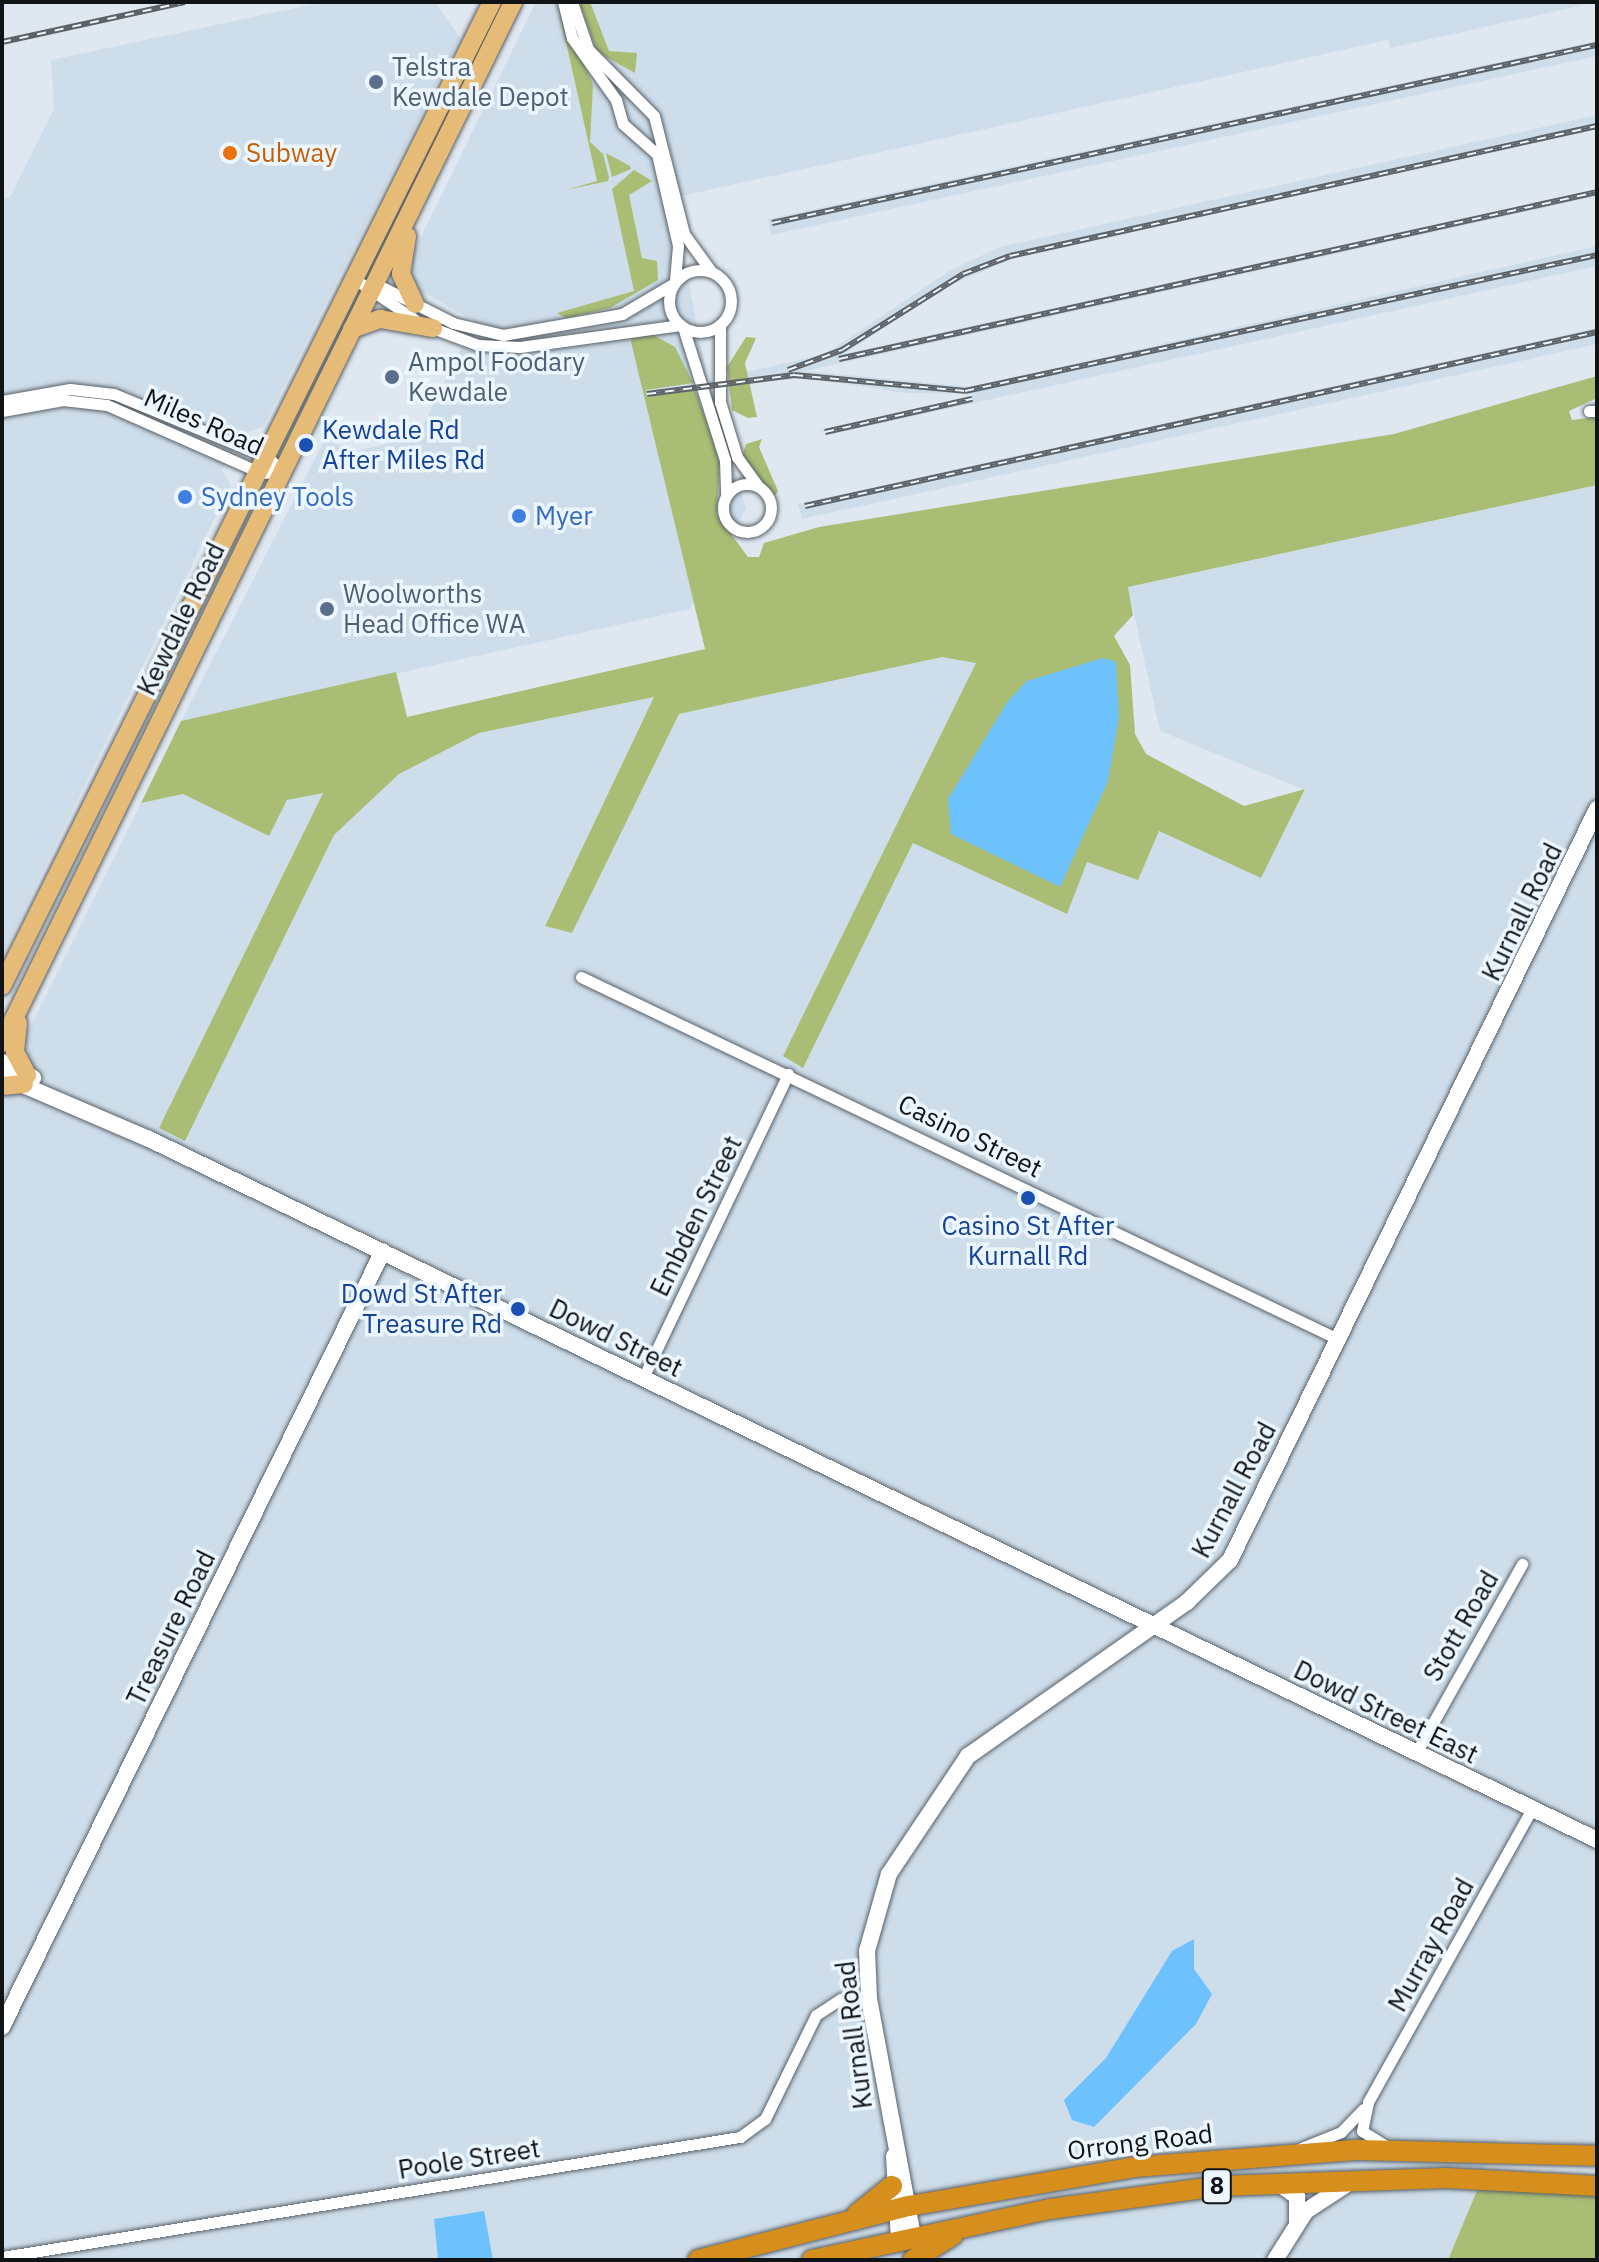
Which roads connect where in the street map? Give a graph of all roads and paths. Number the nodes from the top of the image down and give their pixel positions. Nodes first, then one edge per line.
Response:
1 (492, 2) edge
2 (513, 2) edge
3 (563, 2) edge
4 (572, 2) edge
5 (419, 192) junction
6 (711, 271) junction
7 (674, 283) junction
8 (366, 286) junction
9 (415, 304) junction
10 (720, 325) junction
11 (682, 326) junction
12 (433, 328) junction
13 (352, 329) junction
14 (2, 401) edge
15 (2, 411) edge
16 (270, 467) junction
17 (758, 486) junction
18 (726, 495) junction
19 (169, 654) junction
20 (188, 663) junction
21 (1597, 809) edge
22 (581, 977) dead end
23 (2, 986) edge
24 (20, 1009) junction
25 (2, 1043) edge
26 (2, 1062) edge
27 (788, 1074) junction
28 (2, 1076) edge
29 (26, 1080) junction
30 (2, 1086) edge
31 (383, 1251) junction
32 (1338, 1339) junction
33 (643, 1378) junction
34 (1522, 1564) dead end
35 (1154, 1626) junction
36 (1416, 1753) junction
37 (1532, 1808) junction
38 (1597, 1840) edge
39 (869, 1998) junction
40 (2, 2027) edge
41 (1368, 2102) junction
42 (1394, 2149) junction
43 (1287, 2153) junction
44 (894, 2156) junction
45 (1597, 2156) edge
46 (1357, 2179) junction
47 (1276, 2183) junction
48 (892, 2186) junction
49 (1597, 2186) edge
50 (902, 2208) junction
51 (848, 2222) junction
52 (1297, 2222) junction
53 (974, 2223) junction
54 (906, 2237) junction
55 (2, 2257) edge
56 (698, 2260) edge
57 (812, 2260) edge
58 (903, 2260) edge
59 (913, 2260) edge
60 (1275, 2260) edge

1 - 8 main road, Kewdale Road
2 - 5 main road, Kewdale Road
3 - 7 street
4 - 6 street
5 - 8 main road, Kewdale Road
5 - 9 main road
6 - 7 street
6 - 10 street
7 - 9 street
7 - 11 street
8 - 9 street
8 - 12 street
8 - 13 main road, Kewdale Road
8 - 16 main road, Kewdale Road
10 - 11 street
10 - 17 street
11 - 12 street
11 - 18 street
12 - 13 main road
13 - 16 main road, Kewdale Road
14 - 16 street, Miles Road
15 - 16 street, Miles Road
16 - 19 main road, Kewdale Road
16 - 20 main road, Kewdale Road
17 - 18 street
17 - 18 street
19 - 20 main road
19 - 23 main road, Kewdale Road
20 - 24 main road, Kewdale Road
21 - 32 street, Kurnall Road
22 - 27 street, Casino Street
24 - 25 main road, Kewdale Road
24 - 29 main road
26 - 29 street, Dowd Street
27 - 32 street, Casino Street
27 - 33 street, Embden Street
28 - 29 street, Dowd Street
29 - 30 main road
29 - 31 street, Dowd Street
31 - 33 street, Dowd Street
31 - 40 street, Treasure Road
32 - 35 street, Kurnall Road
33 - 35 street, Dowd Street
34 - 36 street, Stott Road
35 - 36 street, Dowd Street East
35 - 39 street, Kurnall Road
36 - 37 street, Dowd Street East
37 - 38 street, Dowd Street East
37 - 41 street, Murray Road
39 - 44 street, Kurnall Road
39 - 55 street, Poole Street
41 - 42 street
41 - 43 street, Murray Road
42 - 43 highway, Orrong Road / 8
42 - 45 highway, Orrong Road / 8
43 - 50 highway, Orrong Road / 8
44 - 48 street, Kurnall Road
44 - 50 street, Kurnall Road
46 - 47 highway, Orrong Road / 8
46 - 49 highway, Orrong Road / 8
46 - 52 street
47 - 52 street
47 - 53 highway, Orrong Road / 8
48 - 50 street, Kurnall Road
48 - 51 highway
50 - 51 highway, Orrong Road / 8
50 - 54 street, Kurnall Road
51 - 56 highway, Orrong Road / 8
52 - 60 street
53 - 54 highway, Orrong Road / 8
53 - 59 highway
54 - 57 highway, Orrong Road / 8
54 - 58 street, Kurnall Road
54 - 59 street, Kurnall Road

